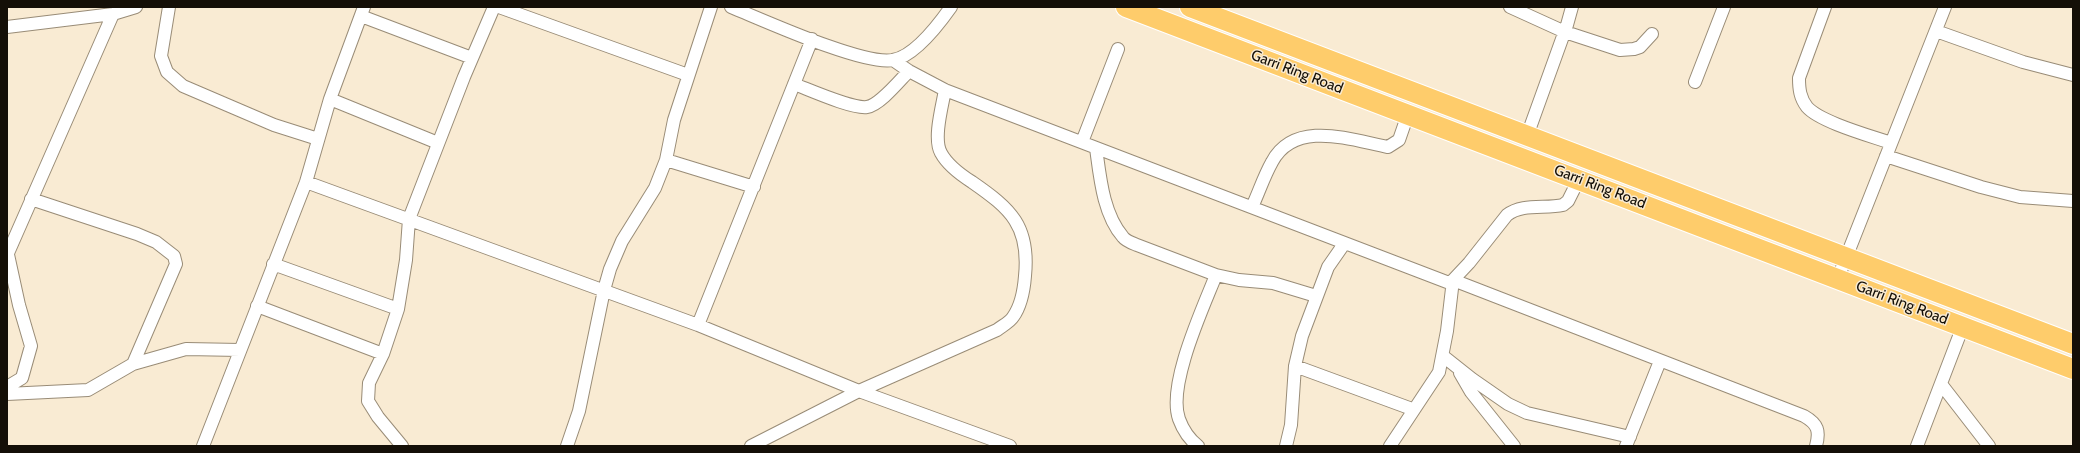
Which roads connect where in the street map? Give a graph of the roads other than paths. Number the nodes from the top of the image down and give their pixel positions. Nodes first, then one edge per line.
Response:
1 (136, 7) edge
2 (169, 7) edge
3 (494, 7) edge
4 (499, 7) edge
5 (711, 7) edge
6 (731, 7) edge
7 (951, 7) edge
8 (1126, 7) edge
9 (1190, 7) edge
10 (1510, 7) edge
11 (1572, 7) edge
12 (1724, 7) edge
13 (1825, 7) edge
14 (1945, 7) edge
15 (363, 11) edge
16 (113, 14) junction
17 (7, 27) edge
18 (1936, 31) junction
19 (1565, 32) junction
20 (1652, 34) dead end
21 (812, 39) junction
22 (1118, 49) dead end
23 (472, 58) junction
24 (893, 60) junction
25 (909, 71) junction
26 (2073, 74) edge
27 (688, 75) junction
28 (1695, 82) dead end
29 (794, 84) junction
30 (945, 90) junction
31 (330, 99) junction
32 (1408, 114) junction
33 (1527, 136) junction
34 (318, 138) junction
35 (1082, 142) junction
36 (1891, 143) junction
37 (438, 144) junction
38 (1096, 148) junction
39 (1886, 156) junction
40 (666, 160) junction
41 (1579, 179) junction
42 (306, 182) junction
43 (754, 186) junction
44 (31, 199) junction
45 (2073, 201) edge
46 (1252, 207) junction
47 (409, 219) junction
48 (1344, 244) junction
49 (8, 251) edge
50 (1846, 257) junction
51 (273, 264) junction
52 (1216, 275) junction
53 (1838, 278) junction
54 (1452, 282) junction
55 (604, 290) junction
56 (1316, 296) junction
57 (257, 306) junction
58 (398, 309) junction
59 (698, 325) junction
60 (1963, 326) junction
61 (2073, 344) edge
62 (240, 350) junction
63 (383, 354) junction
64 (1443, 356) junction
65 (1660, 361) junction
66 (133, 364) junction
67 (1295, 366) junction
68 (1456, 367) junction
69 (2073, 369) edge
70 (1941, 384) junction
71 (7, 387) edge
72 (858, 391) junction
73 (7, 394) edge
74 (1412, 409) junction
75 (1628, 441) edge
76 (203, 446) edge
77 (402, 446) edge
78 (567, 446) edge
79 (751, 446) edge
80 (1010, 446) edge
81 (1198, 446) edge
82 (1286, 446) edge
83 (1390, 446) edge
84 (1514, 446) edge
85 (1816, 446) edge
86 (1917, 446) edge
87 (1989, 446) edge

1 - 16 street
2 - 34 street
3 - 23 street
4 - 27 street
5 - 27 street
6 - 21 street
7 - 24 street
8 - 32 highway, Garri Ring Road
9 - 33 highway, Garri Ring Road
10 - 19 street
11 - 19 street
12 - 28 street
13 - 36 street
14 - 18 street
15 - 23 street
15 - 31 street
16 - 17 street
16 - 44 street
18 - 26 street
18 - 36 street
19 - 20 street
19 - 33 street
21 - 24 street
21 - 29 street
22 - 35 street
23 - 37 street
24 - 25 street
25 - 29 street
25 - 30 street
27 - 40 street
29 - 43 street
30 - 35 street
30 - 72 street
31 - 34 street
31 - 37 street
32 - 41 highway, Garri Ring Road
32 - 46 street
33 - 50 highway, Garri Ring Road
34 - 42 street
35 - 38 street
36 - 39 street
37 - 47 street
38 - 46 street
38 - 52 street
39 - 45 street
39 - 50 street
40 - 43 street
40 - 55 street
41 - 53 highway, Garri Ring Road
41 - 54 street
42 - 47 street
42 - 51 street
43 - 59 street
44 - 49 street
44 - 66 street
46 - 48 street
47 - 55 street
47 - 58 street
48 - 54 street
48 - 56 street
49 - 71 street
50 - 53 street
50 - 61 highway, Garri Ring Road
51 - 57 street
51 - 58 street
52 - 56 street
52 - 81 street
53 - 60 highway, Garri Ring Road
54 - 64 street
54 - 65 street
55 - 59 street
55 - 78 street
56 - 67 street
57 - 62 street
57 - 63 street
58 - 63 street
59 - 72 street
60 - 69 highway, Garri Ring Road
60 - 70 street
62 - 66 street
62 - 76 street
63 - 77 street
64 - 68 street
64 - 74 street
65 - 75 street
65 - 85 street
66 - 73 street
67 - 74 street
67 - 82 street
68 - 75 street
68 - 84 street
70 - 86 street
70 - 87 street
72 - 79 street
72 - 80 street
74 - 83 street

